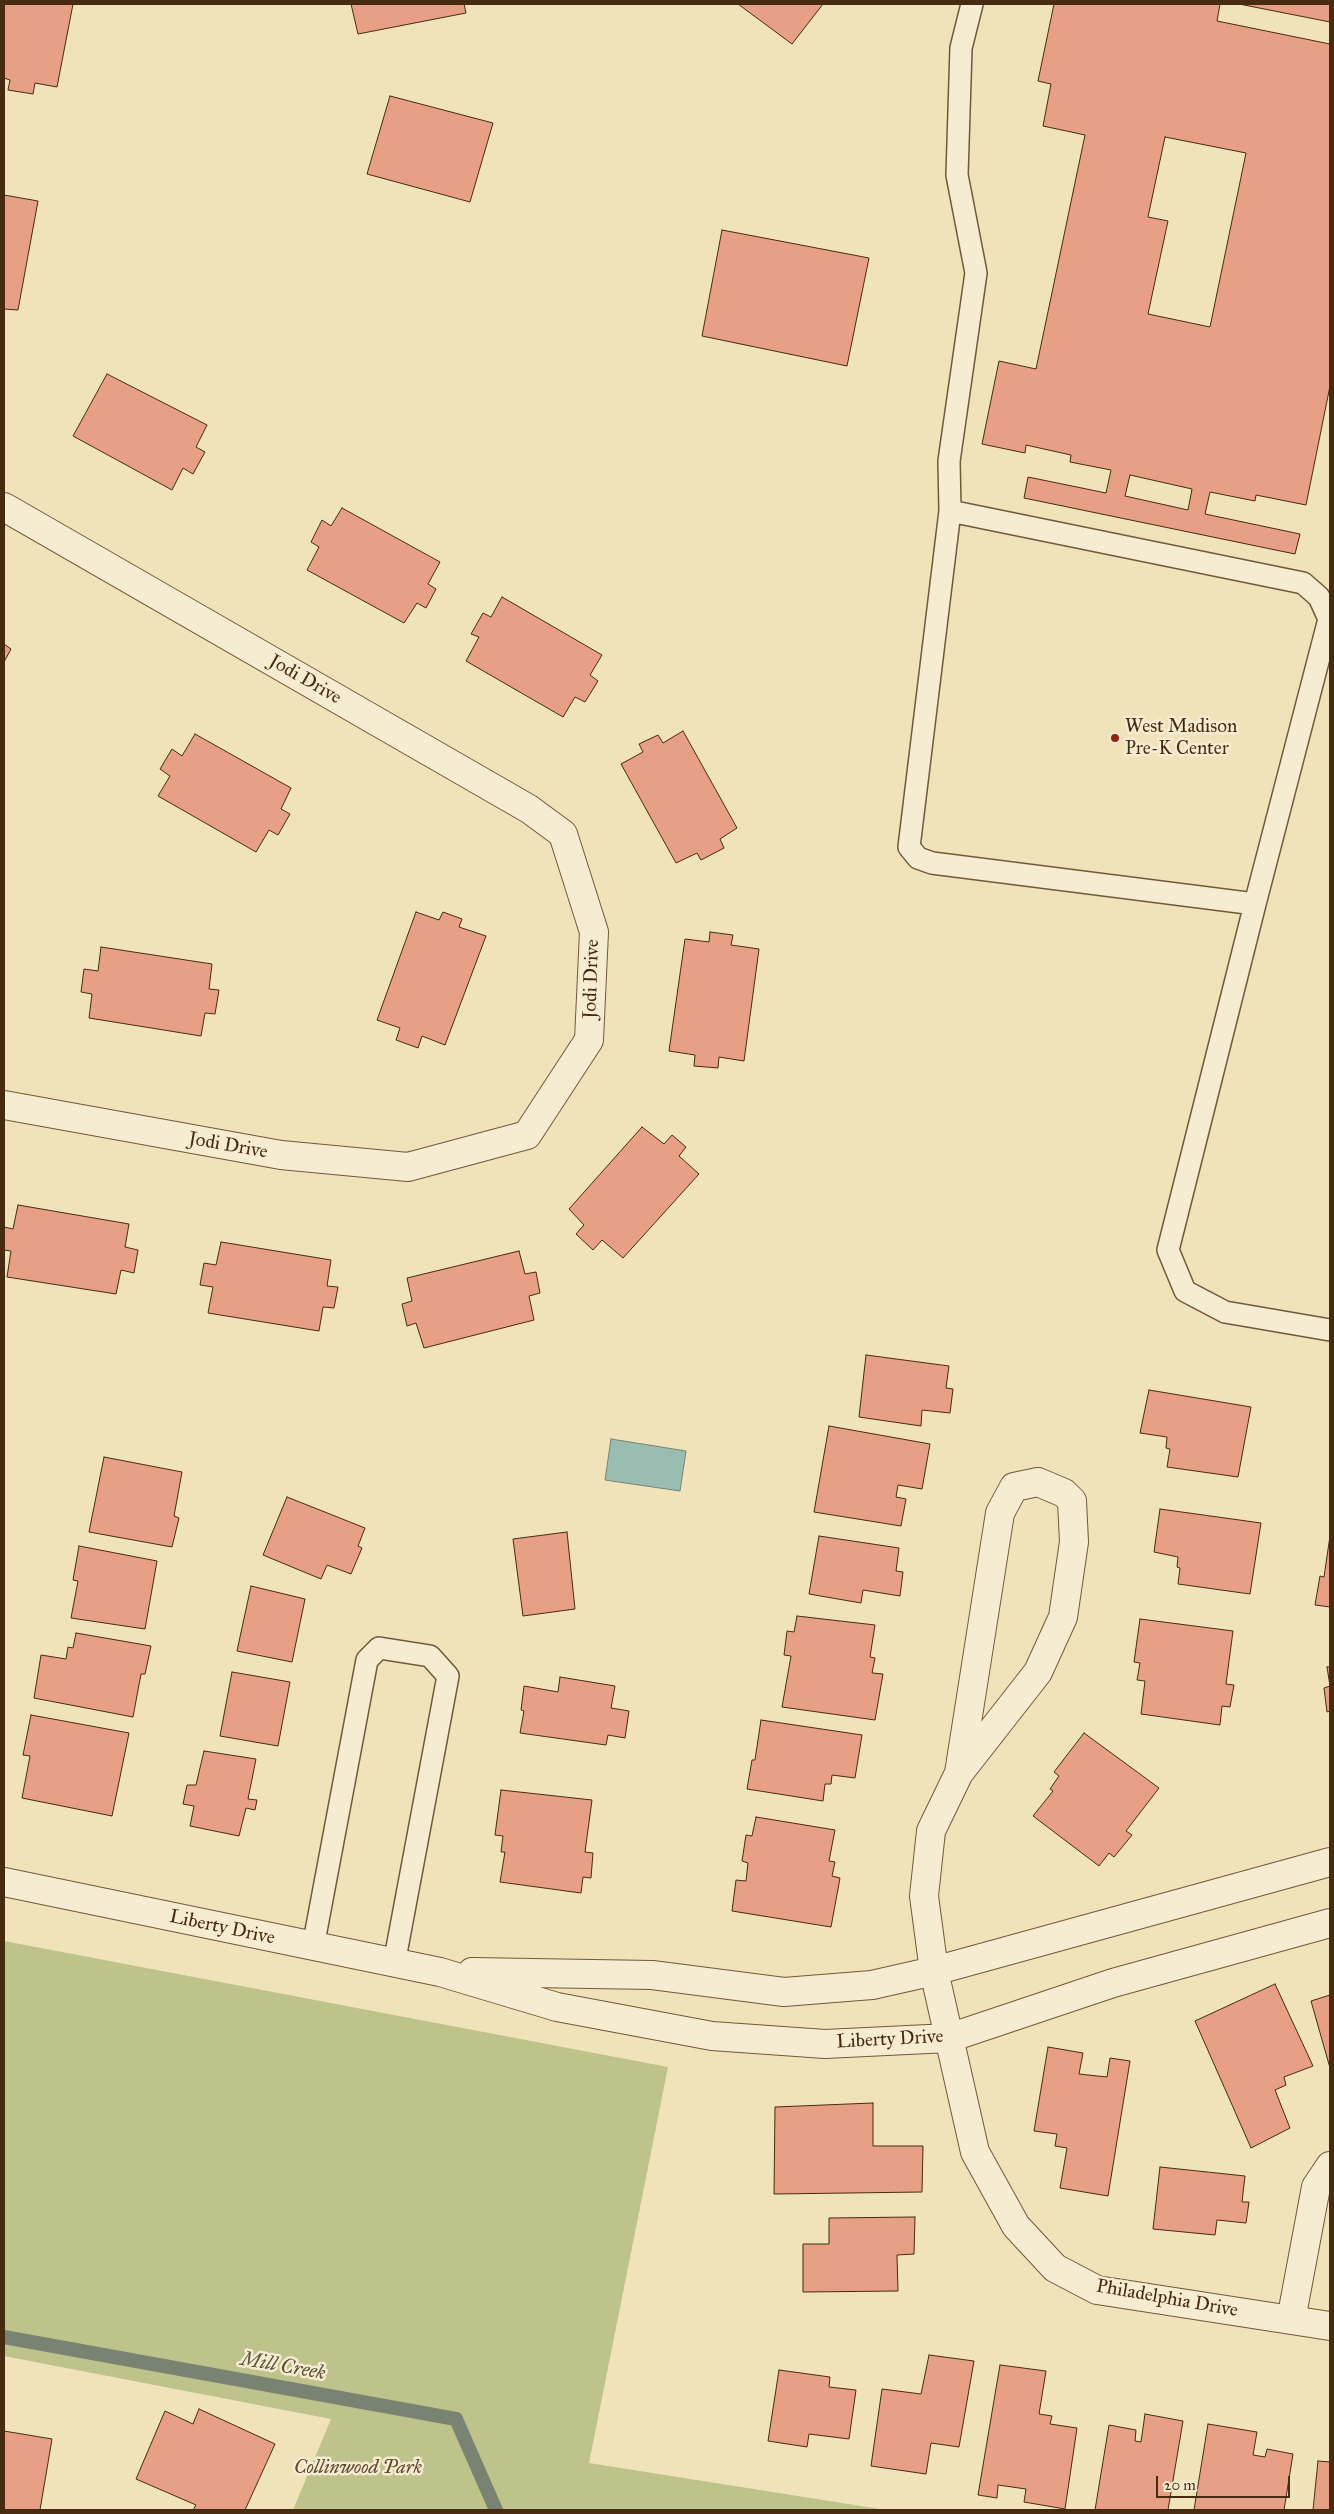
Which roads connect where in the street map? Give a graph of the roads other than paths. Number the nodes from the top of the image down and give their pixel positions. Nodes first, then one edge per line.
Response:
1 (972, 4) edge
2 (4, 507) edge
3 (950, 511) junction
4 (1255, 904) junction
5 (4, 1105) edge
6 (1330, 1330) edge
7 (959, 1773) junction
8 (1330, 1862) edge
9 (4, 1882) edge
10 (1330, 1923) edge
11 (313, 1947) junction
12 (394, 1964) junction
13 (934, 1971) junction
14 (440, 1972) junction
15 (949, 2038) junction
16 (1330, 2166) edge
17 (1291, 2320) junction
18 (1330, 2326) edge

1 - 3 lane
2 - 5 street, Jodi Drive
3 - 4 lane
3 - 4 lane
4 - 6 lane
7 - 7 street
7 - 13 street, Philadelphia Drive
8 - 13 street, Liberty Drive
9 - 11 street, Liberty Drive
10 - 15 street, Liberty Drive
11 - 12 street, Liberty Drive
11 - 12 lane
12 - 14 street, Liberty Drive
13 - 14 street, Liberty Drive
13 - 15 street, Philadelphia Drive
14 - 15 street, Liberty Drive
15 - 17 street, Philadelphia Drive
16 - 17 street
17 - 18 street, Philadelphia Drive

